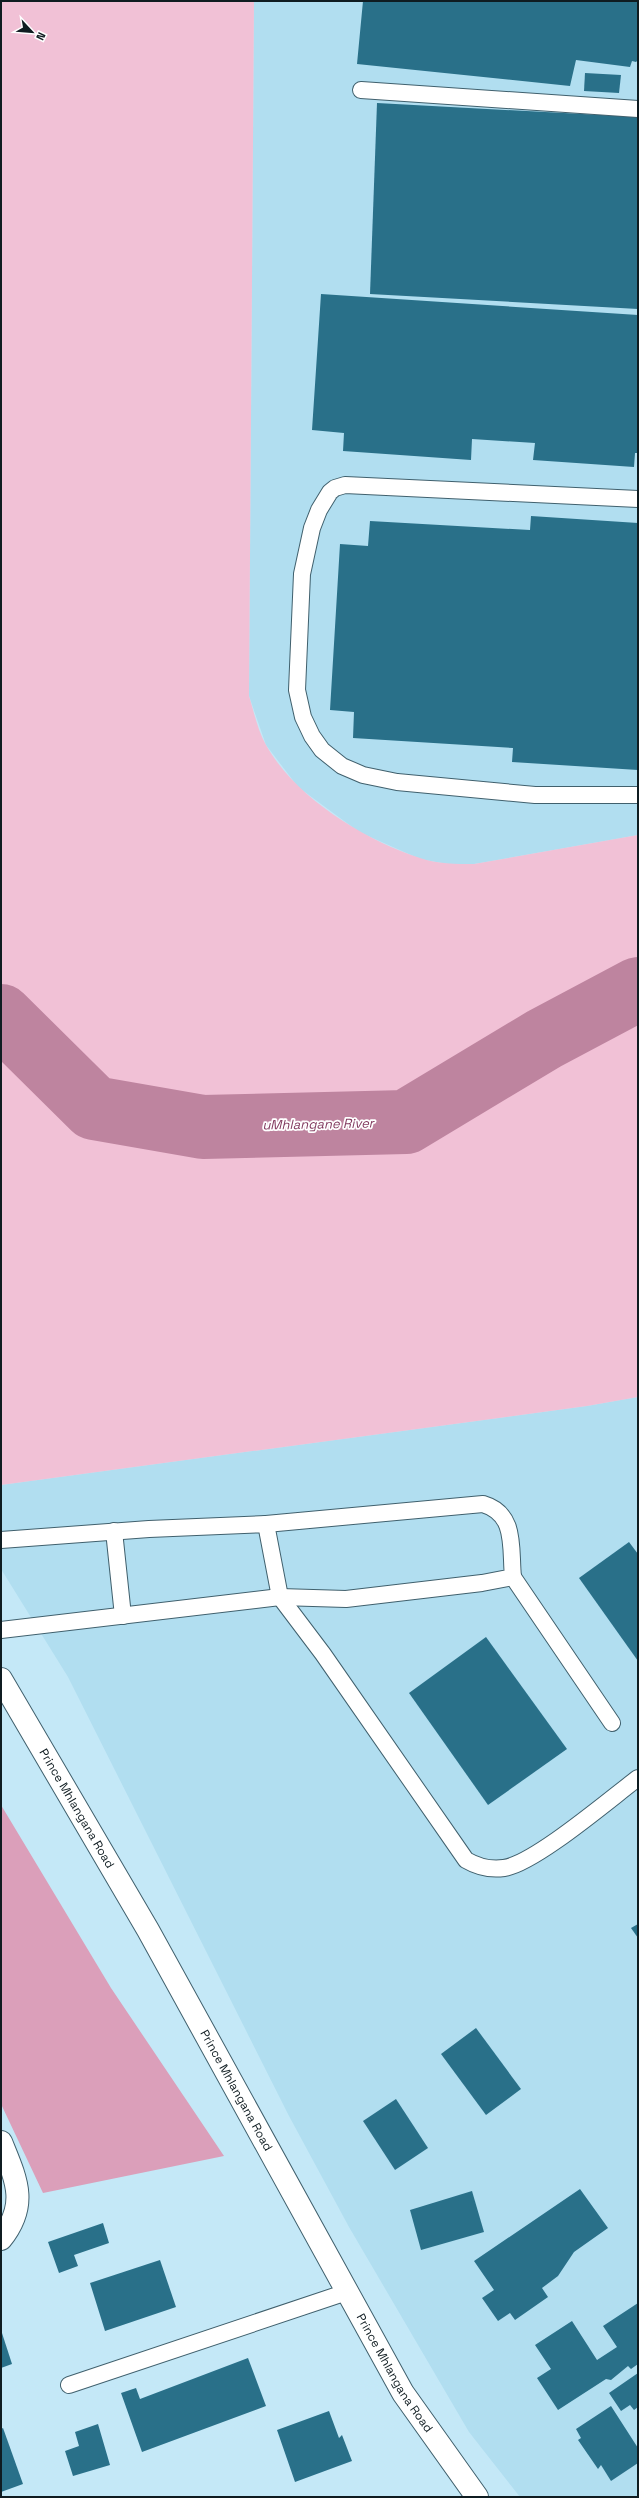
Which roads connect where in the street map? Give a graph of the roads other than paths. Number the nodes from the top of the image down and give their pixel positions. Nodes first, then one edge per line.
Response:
1 (361, 90) dead end
2 (638, 109) edge
3 (638, 499) edge
4 (638, 795) edge
5 (266, 1524) junction
6 (114, 1531) junction
7 (1, 1540) edge
8 (512, 1577) junction
9 (280, 1597) junction
10 (123, 1616) junction
11 (1, 1630) edge
12 (1, 1679) edge
13 (612, 1723) dead end
14 (638, 1778) edge
15 (1, 2142) edge
16 (1, 2239) edge
17 (347, 2292) junction
18 (69, 2385) dead end
19 (477, 2497) edge

1 - 2 lane
3 - 4 lane
5 - 6 lane
5 - 8 lane
5 - 9 lane
6 - 7 lane
6 - 10 lane
8 - 9 lane
8 - 13 lane
9 - 10 lane
9 - 14 lane
10 - 11 lane
12 - 17 street, Prince Mhlangana Road
15 - 16 street
17 - 18 lane
17 - 19 street, Prince Mhlangana Road

